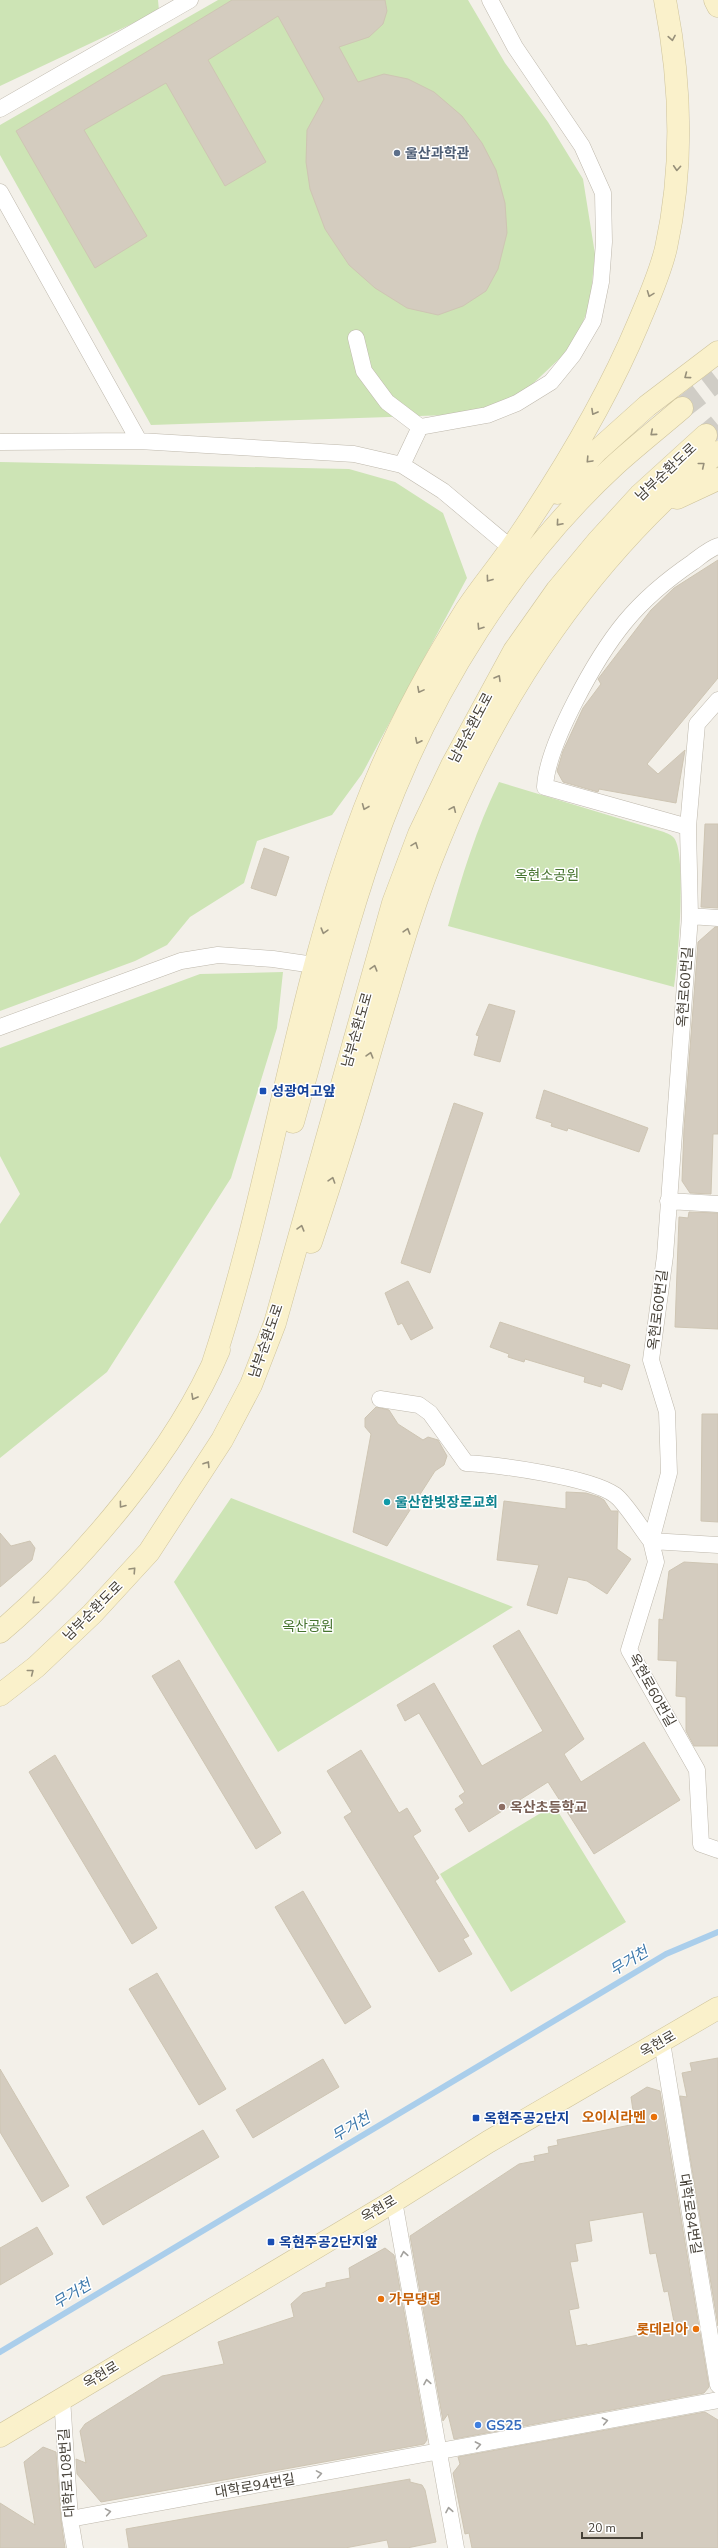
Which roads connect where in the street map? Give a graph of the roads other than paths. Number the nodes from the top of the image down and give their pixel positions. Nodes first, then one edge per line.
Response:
1 (190, 0) edge
2 (490, 0) edge
3 (665, 0) edge
4 (715, 0) edge
5 (718, 6) edge
6 (0, 110) edge
7 (0, 192) edge
8 (356, 338) dead end
9 (718, 352) edge
10 (682, 408) tunnel mouth
11 (420, 427) junction
12 (706, 435) tunnel mouth
13 (139, 441) junction
14 (0, 442) edge
15 (718, 452) tunnel mouth
16 (402, 465) junction
17 (718, 479) edge
18 (653, 512) junction
19 (718, 546) edge
20 (511, 548) junction
21 (718, 700) edge
22 (688, 827) junction
23 (690, 916) junction
24 (718, 918) edge
25 (314, 965) junction
26 (0, 1027) edge
27 (668, 1201) junction
28 (718, 1204) edge
29 (213, 1363) junction
30 (251, 1385) junction
31 (380, 1399) dead end
32 (651, 1542) junction
33 (718, 1545) edge
34 (0, 1632) edge
35 (0, 1695) edge
36 (718, 1850) edge
37 (718, 2008) edge
38 (662, 2042) junction
39 (394, 2201) junction
40 (718, 2385) edge
41 (62, 2398) junction
42 (718, 2400) edge
43 (0, 2436) edge
44 (439, 2452) junction
45 (70, 2519) junction
46 (75, 2548) edge
47 (456, 2548) edge

1 - 6 street
2 - 11 street
3 -> 20 main road
4 - 5 main road
7 - 13 street
8 - 11 street
9 -> 20 main road
10 -> 29 main road
11 - 16 street
30 -> 12 main road, 남부순환도로
13 - 14 street
13 - 16 street
18 -> 15 main road
16 - 20 street
17 - 18 main road
30 -> 18 main road
19 - 22 street
20 -> 25 main road
21 - 22 street, 옥현로60번길
22 - 23 street, 옥현로60번길
23 - 24 street
23 - 27 street, 옥현로60번길
25 - 26 street
25 - 29 main road
27 - 28 street
27 - 32 street, 옥현로60번길
29 -> 34 main road
35 -> 30 main road, 남부순환도로
31 - 32 street
32 - 33 street
32 - 36 street, 옥현로60번길
37 - 38 main road, 옥현로
38 - 39 main road, 옥현로
38 - 40 street, 대학로84번길
39 - 41 main road, 옥현로
44 -> 39 street
41 - 43 main road, 옥현로
41 - 45 street, 대학로108번길
44 -> 42 street
45 -> 44 street, 대학로94번길
47 -> 44 street
45 - 46 street, 대학로108번길

